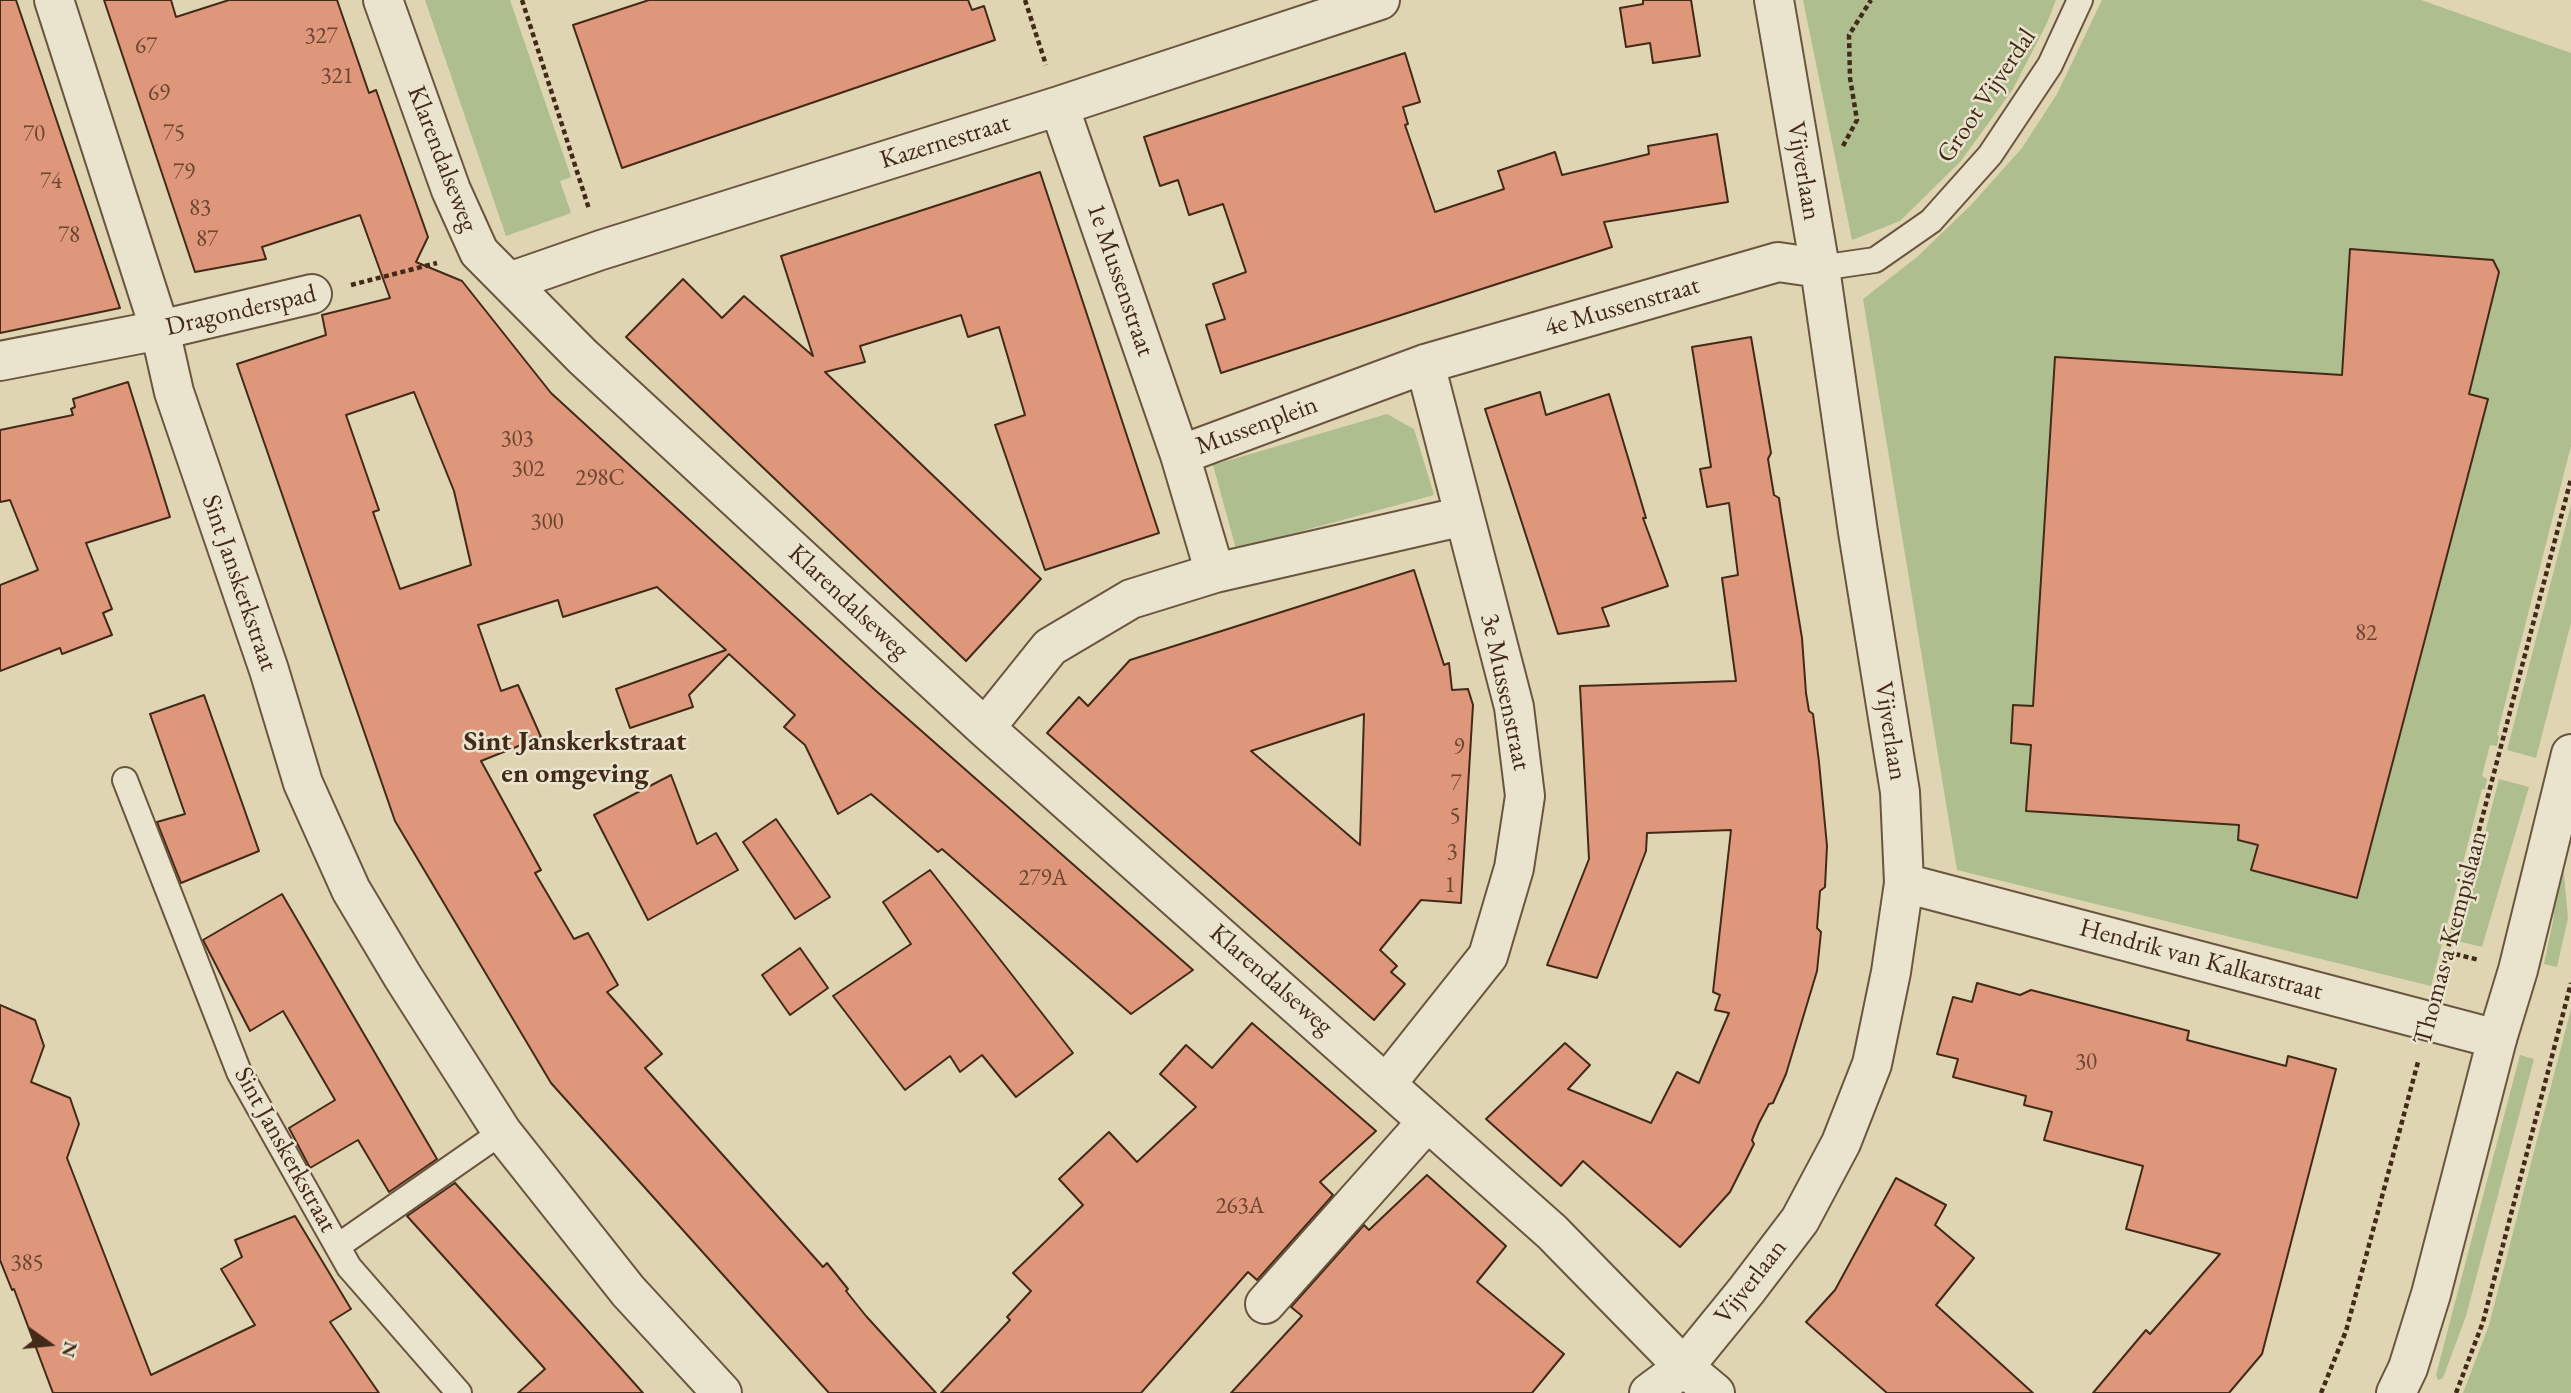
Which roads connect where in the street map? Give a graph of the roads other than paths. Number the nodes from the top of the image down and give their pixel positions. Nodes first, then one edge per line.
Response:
1 (54, 0) edge
2 (383, 0) edge
3 (1380, 0) edge
4 (1774, 0) edge
5 (2080, 0) edge
6 (1059, 106) junction
7 (1820, 268) junction
8 (509, 282) junction
9 (312, 294) road end
10 (160, 330) junction
11 (0, 361) edge
12 (1425, 364) junction
13 (1180, 455) junction
14 (1464, 516) junction
15 (1214, 573) junction
16 (985, 728) junction
17 (2571, 754) edge
18 (125, 780) dead end
19 (1904, 883) junction
20 (2497, 1039) junction
21 (1387, 1083) junction
22 (1427, 1122) junction
23 (502, 1132) junction
24 (338, 1246) junction
25 (1265, 1304) dead end
26 (1685, 1367) junction
27 (459, 1393) edge
28 (722, 1393) edge
29 (1649, 1393) edge
30 (1715, 1393) edge
31 (2396, 1393) edge

1 - 10 street, Sint Janskerkstraat
2 - 8 street, Klarendalseweg
3 - 6 street, Kazernestraat
4 - 7 street, Vijverlaan
5 - 7 lane, Groot Vijverdal
6 - 8 street, Kazernestraat
6 - 13 street, 1e Mussenstraat
7 - 12 street, 4e Mussenstraat
7 - 19 street, Vijverlaan
8 - 16 street, Klarendalseweg
9 - 10 street, Dragonderspad
10 - 11 street, Dragonderspad
10 - 23 street, Sint Janskerkstraat
12 - 13 street, Mussenplein
12 - 14 street
13 - 15 street, Mussenplein
14 - 15 street
14 - 21 street, 3e Mussenstraat
15 - 16 street
16 - 21 street, Klarendalseweg
17 - 20 street
18 - 24 lane, Sint Janskerkstraat
19 - 20 street, Hendrik van Kalkarstraat
19 - 26 street, Vijverlaan
20 - 31 street
21 - 22 street, Klarendalseweg
22 - 25 street
22 - 26 street, Klarendalseweg
23 - 24 lane, Sint Janskerkstraat
23 - 28 street, Sint Janskerkstraat
24 - 27 lane, Sint Janskerkstraat
26 - 29 street, Vijverlaan
26 - 30 street, Klarendalseweg

